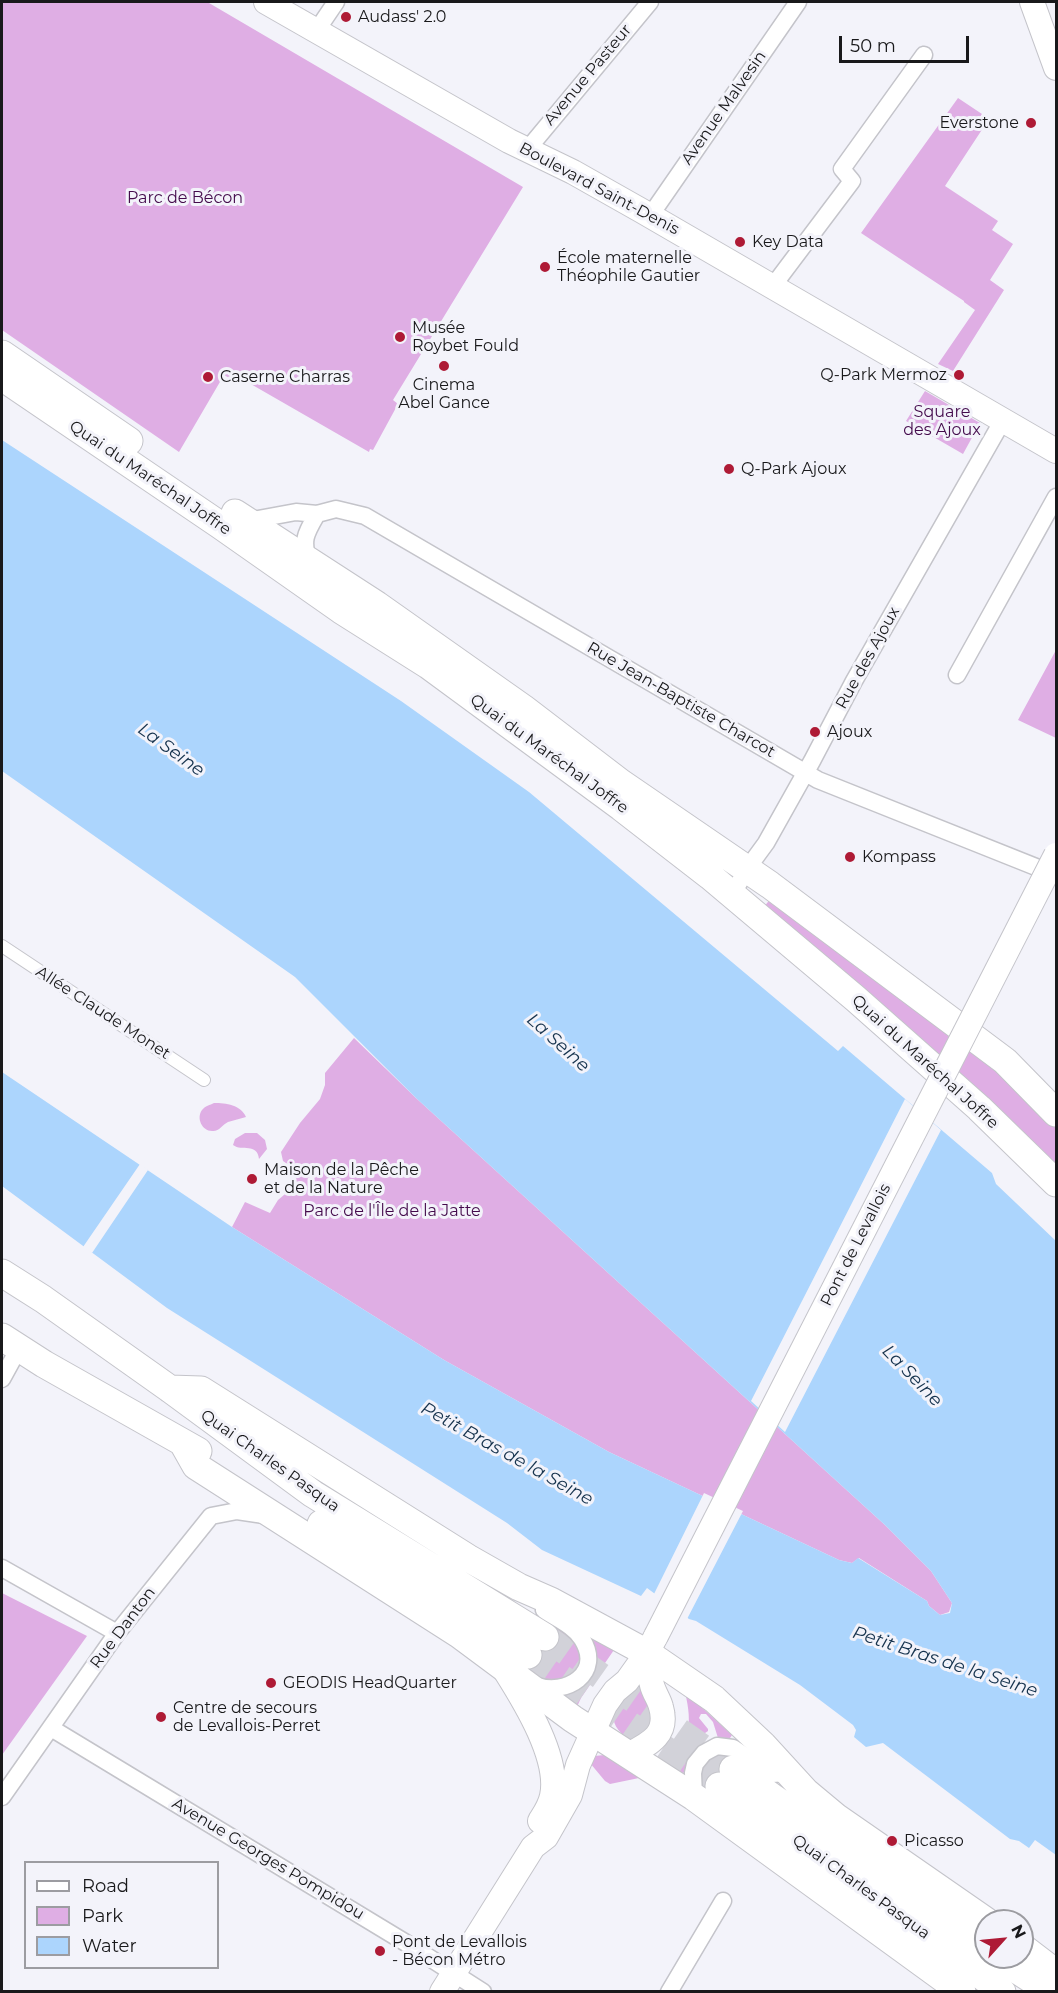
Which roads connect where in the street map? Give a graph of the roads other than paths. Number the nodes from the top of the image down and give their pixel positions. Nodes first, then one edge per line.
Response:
1 (266, 2) edge
2 (336, 2) edge
3 (650, 2) edge
4 (798, 2) edge
5 (1032, 2) edge
6 (317, 30) junction
7 (924, 55) dead end
8 (1056, 68) edge
9 (527, 150) junction
10 (650, 216) junction
11 (773, 286) junction
12 (2, 354) edge
13 (2, 377) edge
14 (1002, 420) junction
15 (1056, 451) edge
16 (1056, 497) edge
17 (317, 514) junction
18 (247, 521) junction
19 (309, 563) junction
20 (957, 675) dead end
21 (805, 772) junction
22 (1056, 855) edge
23 (747, 869) junction
24 (1056, 876) edge
25 (732, 895) junction
26 (2, 946) edge
27 (204, 1080) dead end
28 (1056, 1113) edge
29 (1056, 1183) edge
30 (2, 1273) edge
31 (10, 1342) edge
32 (2, 1379) edge
33 (170, 1389) junction
34 (183, 1443) junction
35 (275, 1517) junction
36 (2, 1568) edge
37 (519, 1587) junction
38 (117, 1633) junction
39 (651, 1644) junction
40 (524, 1659) junction
41 (51, 1728) junction
42 (592, 1732) junction
43 (628, 1755) junction
44 (787, 1773) junction
45 (2, 1797) edge
46 (694, 1797) junction
47 (533, 1847) junction
48 (723, 1901) dead end
49 (974, 1913) edge
50 (974, 1942) edge
51 (1034, 1956) edge
52 (974, 1969) edge
53 (974, 1969) edge
54 (1016, 1969) edge
55 (1056, 1973) edge
56 (448, 1982) edge
57 (483, 1992) edge
58 (669, 1992) edge
59 (962, 1992) edge
60 (1002, 1992) edge
61 (1052, 1992) edge

1 - 6 main road, Boulevard Saint-Denis
2 - 6 street
3 - 9 street, Avenue Pasteur
4 - 10 street, Avenue Malvesin
5 - 8 main road
6 - 9 main road, Boulevard Saint-Denis
7 - 11 street
9 - 10 main road, Boulevard Saint-Denis
10 - 11 main road, Boulevard Saint-Denis
11 - 14 main road, Boulevard Saint-Denis
12 - 18 main road, Quai du Maréchal Joffre
13 - 25 main road, Quai du Maréchal Joffre
14 - 15 main road, Boulevard Saint-Denis
14 - 21 street, Rue des Ajoux
16 - 20 street
17 - 18 street, Rue Jean-Baptiste Charcot
17 - 19 street
17 - 21 street, Rue Jean-Baptiste Charcot
18 - 19 main road, Quai du Maréchal Joffre
19 - 23 main road, Quai du Maréchal Joffre
21 - 23 street, Rue des Ajoux
21 - 24 street, Rue Jean-Baptiste Charcot
22 - 39 main road, Pont de Levallois, bridge
23 - 25 street, Rue des Ajoux
23 - 28 main road, Quai du Maréchal Joffre
25 - 29 main road, Quai du Maréchal Joffre
26 - 27 street, Allée Claude Monet
30 - 33 main road, Quai Charles Pasqua
31 - 32 street
31 - 34 main road, Quai Charles Pasqua
33 - 37 main road
33 - 40 main road, Quai Charles Pasqua
34 - 35 main road
34 - 40 main road, Quai Charles Pasqua
35 - 38 street, Rue Danton
35 - 40 main road
36 - 38 street
37 - 39 main road
37 - 40 street
38 - 41 street, Rue Danton
39 - 42 main road, Pont de Levallois
39 - 43 main road
39 - 44 main road
40 - 42 main road
40 - 47 main road
41 - 45 street, Rue Danton
41 - 56 street, Avenue Georges Pompidou
42 - 43 main road
42 - 47 main road, Pont de Levallois
43 - 46 main road
44 - 46 street
44 - 49 main road
46 - 59 main road
47 - 56 main road
48 - 58 street
50 - 52 main road, Quai Charles Pasqua
51 - 55 main road
53 - 60 main road, Quai Charles Pasqua
54 - 61 main road
56 - 57 street, Avenue Georges Pompidou

